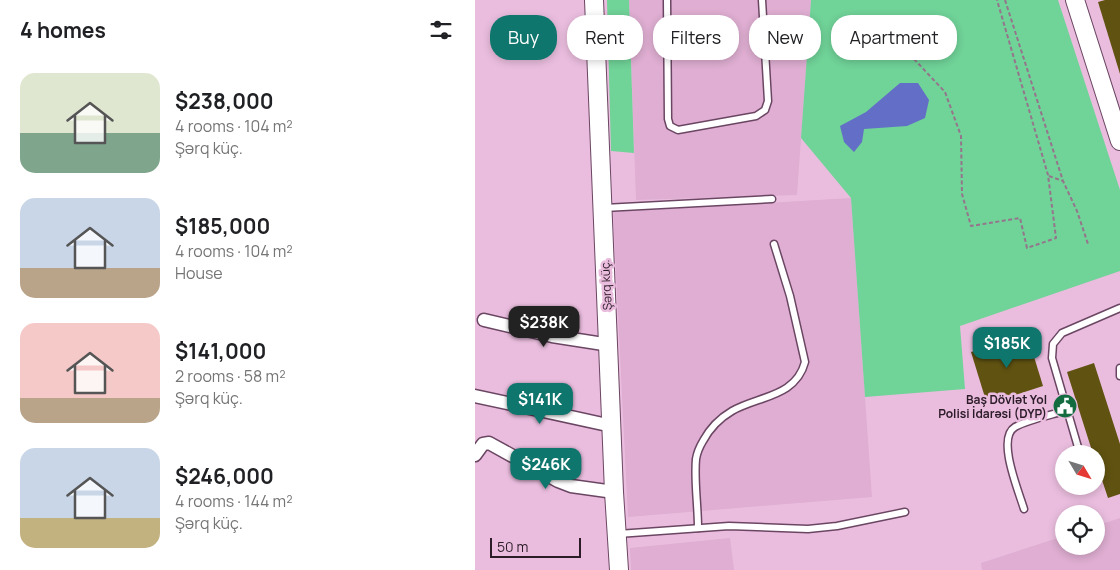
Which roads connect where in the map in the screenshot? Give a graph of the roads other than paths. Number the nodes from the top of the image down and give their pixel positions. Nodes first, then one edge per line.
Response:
1 (594, 0) edge
2 (667, 0) edge
3 (756, 0) edge
4 (1075, 0) edge
5 (762, 3) edge
6 (1120, 140) edge
7 (772, 199) dead end
8 (602, 208) junction
9 (774, 244) dead end
10 (1120, 308) edge
11 (484, 320) dead end
12 (609, 345) junction
13 (1120, 368) edge
14 (1120, 376) edge
15 (475, 396) edge
16 (1068, 410) junction
17 (612, 426) junction
18 (1078, 445) edge
19 (475, 455) edge
20 (614, 492) junction
21 (1024, 509) dead end
22 (905, 512) dead end
23 (698, 528) junction
24 (617, 534) junction
25 (619, 570) edge

1 - 8 street, Şərq küç.
2 - 5 lane
3 - 5 lane
4 - 6 street
7 - 8 lane
8 - 12 street, Şərq küç.
9 - 23 lane
10 - 16 lane
11 - 12 street
12 - 17 street, Şərq küç.
13 - 14 lane
15 - 17 street
16 - 18 lane
16 - 21 lane
17 - 20 street, Şərq küç.
19 - 20 street
20 - 24 street, Şərq küç.
22 - 23 lane
23 - 24 lane
24 - 25 street, Şərq küç.

